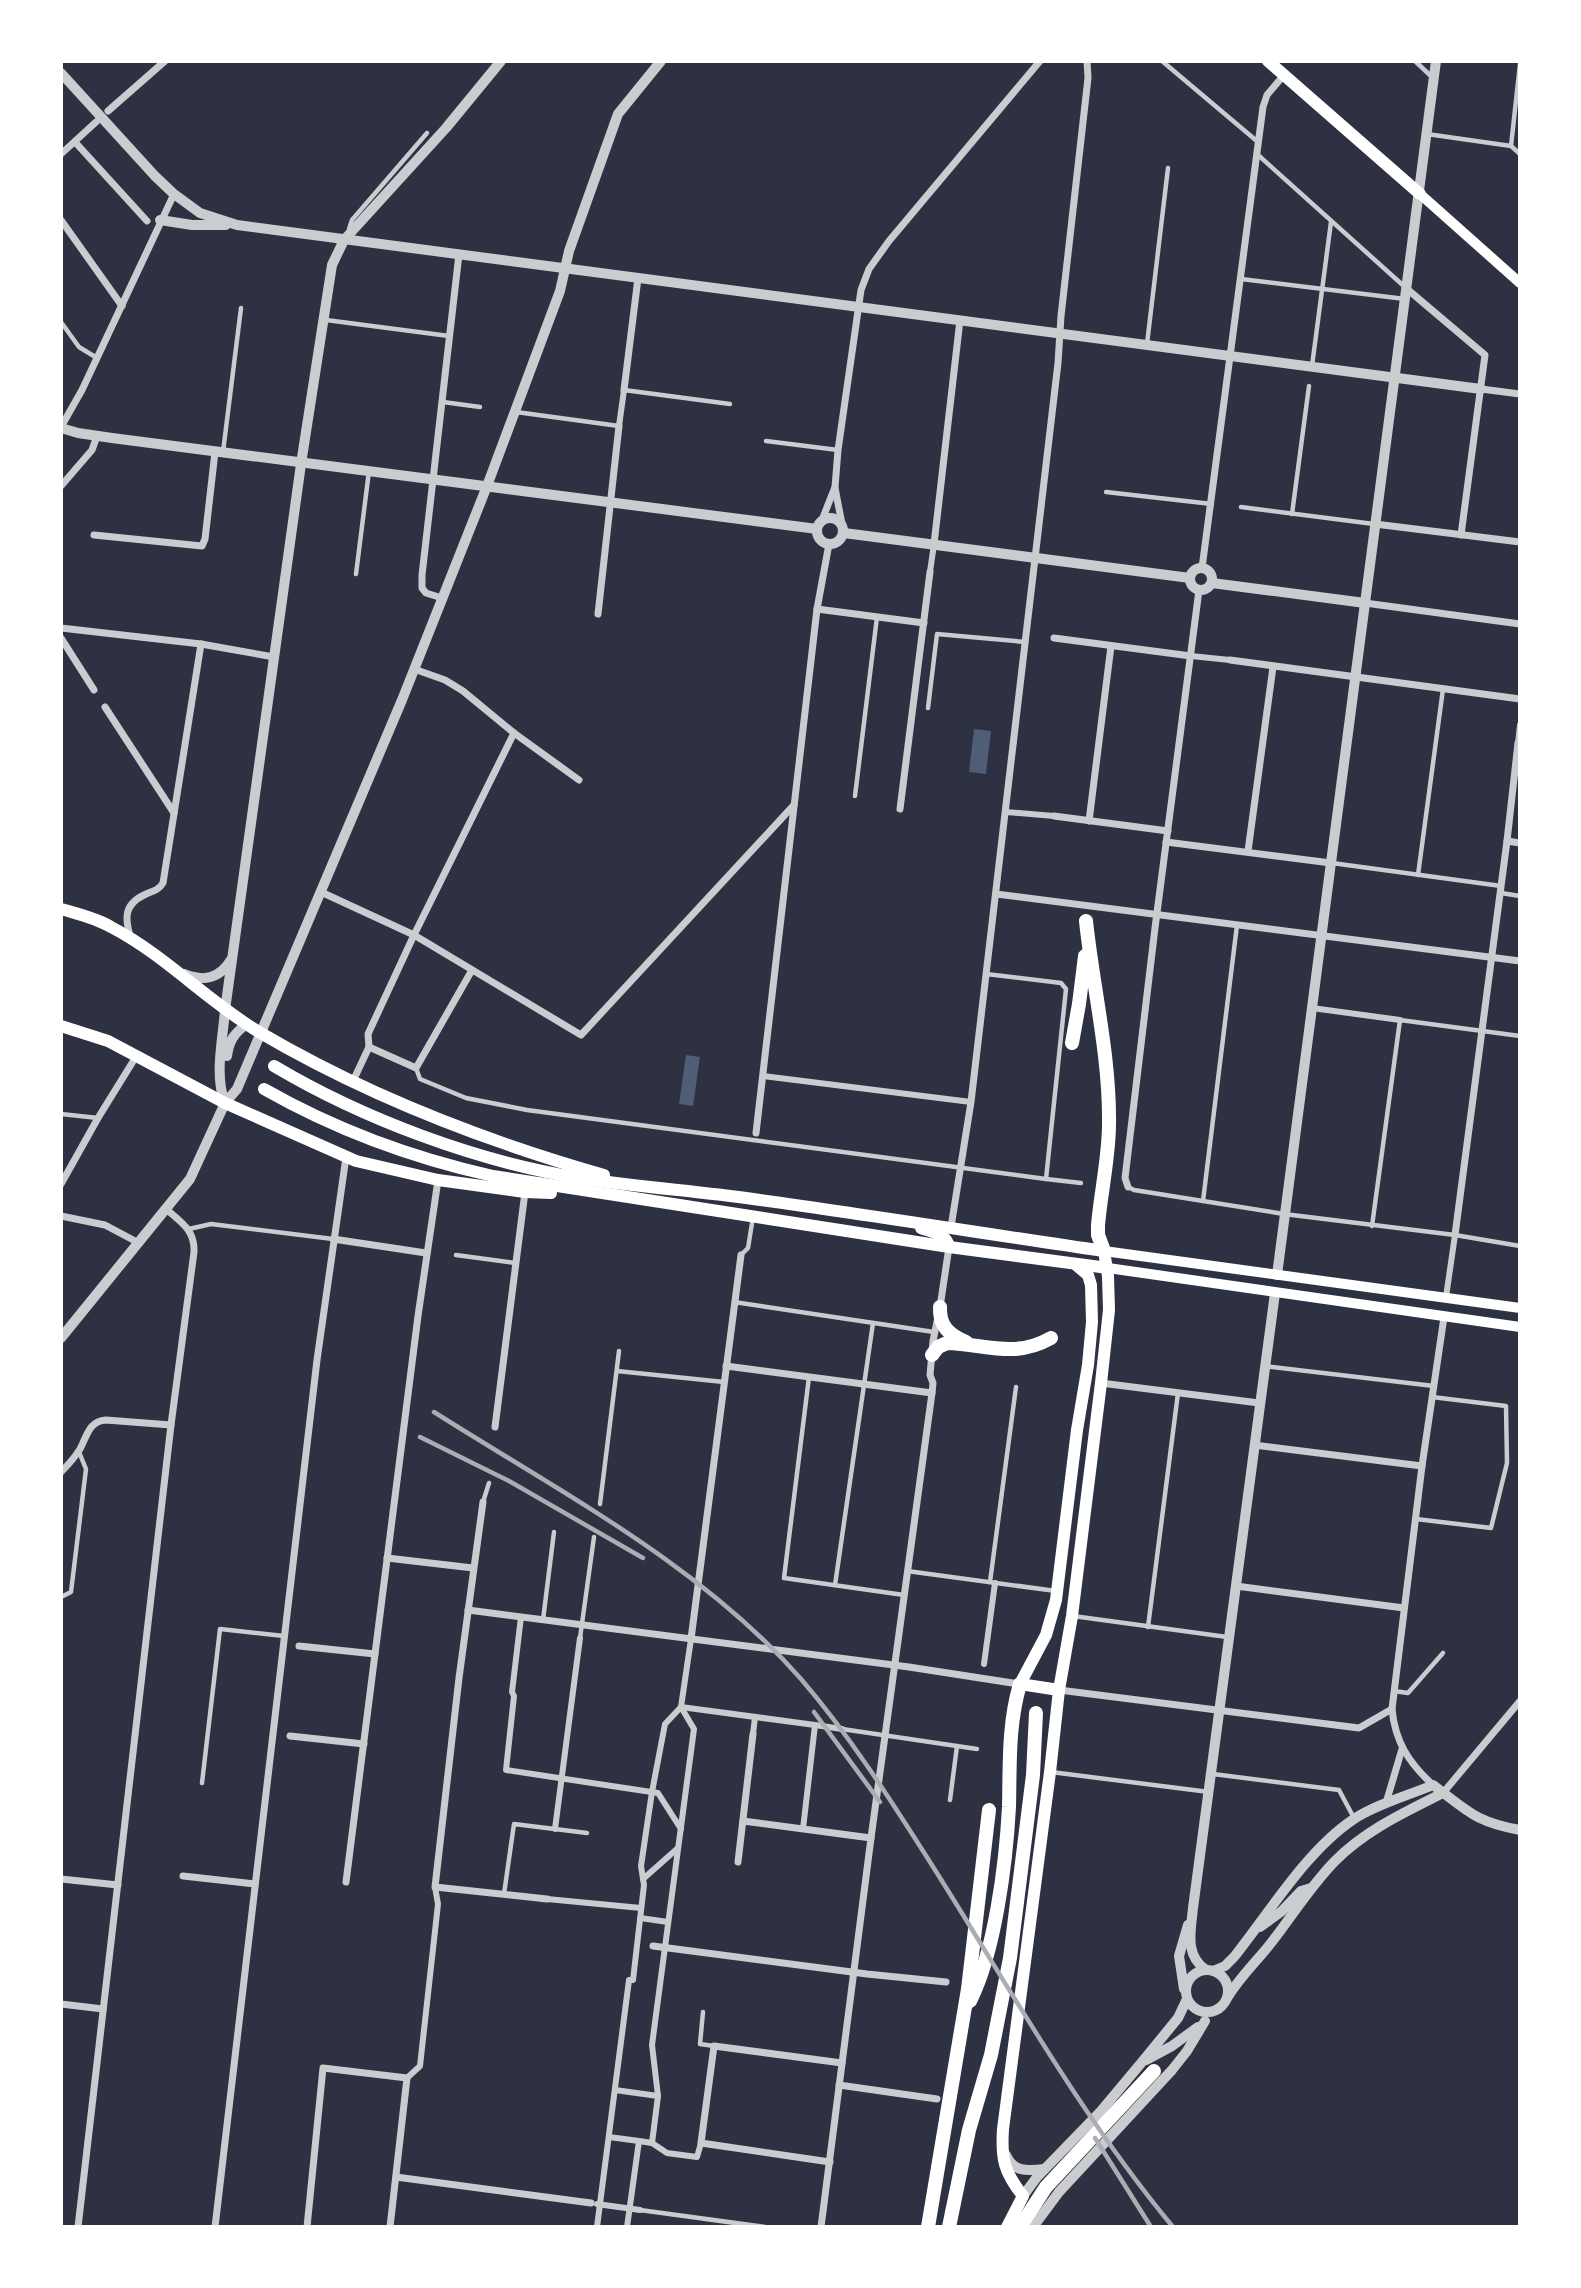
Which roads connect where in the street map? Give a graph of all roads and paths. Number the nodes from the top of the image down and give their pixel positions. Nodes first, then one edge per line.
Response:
1 (165, 61) edge
2 (501, 61) edge
3 (661, 61) edge
4 (1040, 61) edge
5 (1087, 61) edge
6 (1162, 61) edge
7 (1268, 61) edge
8 (1415, 61) edge
9 (1436, 61) edge
10 (1520, 64) edge
11 (155, 65) edge
12 (61, 74) edge
13 (1284, 75) junction
14 (1434, 78) junction
15 (108, 111) dead end
16 (96, 122) dead end
17 (426, 133) dead end
18 (1427, 134) junction
19 (75, 142) junction
20 (1258, 142) junction
21 (1511, 146) junction
22 (61, 154) edge
23 (1257, 154) junction
24 (1520, 154) edge
25 (1168, 168) dead end
26 (174, 194) junction
27 (1420, 194) junction
28 (61, 220) edge
29 (160, 220) junction
30 (147, 221) dead end
31 (1331, 222) junction
32 (237, 225) junction
33 (344, 240) junction
34 (459, 254) junction
35 (566, 269) junction
36 (638, 278) junction
37 (1241, 279) junction
38 (1520, 283) edge
39 (1322, 289) junction
40 (1406, 294) junction
41 (122, 306) junction
42 (859, 306) junction
43 (242, 307) dead end
44 (322, 319) junction
45 (960, 320) junction
46 (61, 321) edge
47 (1060, 334) junction
48 (450, 336) junction
49 (1147, 344) junction
50 (1230, 356) junction
51 (97, 358) junction
52 (1312, 367) junction
53 (1395, 378) junction
54 (1309, 386) dead end
55 (1481, 389) junction
56 (624, 390) junction
57 (1520, 394) edge
58 (441, 402) junction
59 (730, 404) dead end
60 (480, 407) dead end
61 (515, 412) junction
62 (620, 426) junction
63 (61, 427) edge
64 (97, 436) junction
65 (766, 441) dead end
66 (838, 450) junction
67 (219, 452) junction
68 (301, 464) junction
69 (369, 471) junction
70 (432, 480) junction
71 (61, 486) edge
72 (487, 486) junction
73 (835, 487) junction
74 (1106, 492) dead end
75 (610, 503) junction
76 (1212, 504) junction
77 (1241, 507) dead end
78 (1292, 514) junction
79 (820, 524) junction
80 (1375, 524) junction
81 (843, 528) junction
82 (94, 535) dead end
83 (1461, 535) junction
84 (1520, 542) edge
85 (829, 544) junction
86 (934, 544) junction
87 (1034, 558) junction
88 (1202, 568) junction
89 (930, 572) joint
90 (356, 574) dead end
91 (1190, 578) junction
92 (1212, 583) junction
93 (1199, 590) junction
94 (442, 598) junction
95 (1365, 603) junction
96 (817, 609) junction
97 (598, 614) dead end
98 (877, 617) junction
99 (924, 623) junction
100 (1520, 624) edge
101 (61, 628) edge
102 (61, 638) edge
103 (1055, 638) dead end
104 (1025, 642) junction
105 (201, 644) junction
106 (1111, 646) junction
107 (1191, 656) junction
108 (274, 657) junction
109 (1230, 660) joint
110 (1273, 667) junction
111 (414, 669) junction
112 (1356, 677) junction
113 (1443, 689) junction
114 (94, 690) dead end
115 (1520, 699) edge
116 (105, 707) dead end
117 (928, 708) dead end
118 (1520, 725) edge
119 (514, 733) junction
120 (1518, 743) joint
121 (579, 780) dead end
122 (855, 796) dead end
123 (794, 805) junction
124 (900, 809) dead end
125 (1006, 812) junction
126 (174, 813) junction
127 (1054, 816) joint
128 (1089, 821) junction
129 (1168, 831) junction
130 (1507, 841) junction
131 (1166, 842) junction
132 (1520, 843) edge
133 (1248, 851) junction
134 (1331, 863) junction
135 (1418, 875) junction
136 (1501, 889) junction
137 (321, 892) junction
138 (996, 894) junction
139 (1520, 896) edge
140 (61, 909) edge
141 (1157, 914) junction
142 (1237, 925) junction
143 (414, 935) junction
144 (1321, 937) junction
145 (131, 939) junction
146 (233, 955) junction
147 (1491, 958) junction
148 (1520, 961) edge
149 (171, 968) junction
150 (472, 970) junction
151 (986, 974) junction
152 (1312, 1008) junction
153 (225, 1010) junction
154 (1400, 1020) junction
155 (247, 1024) junction
156 (61, 1026) edge
157 (1481, 1032) junction
158 (260, 1033) junction
159 (1520, 1036) edge
160 (1072, 1043) dead end
161 (369, 1048) junction
162 (138, 1055) junction
163 (274, 1066) dead end
164 (415, 1068) junction
165 (763, 1076) junction
166 (354, 1081) junction
167 (264, 1089) dead end
168 (223, 1097) junction
169 (971, 1102) junction
170 (61, 1114) edge
171 (98, 1118) junction
172 (756, 1136) junction
173 (346, 1157) junction
174 (959, 1168) junction
175 (1046, 1179) junction
176 (438, 1180) junction
177 (1081, 1183) dead end
178 (61, 1184) edge
179 (648, 1187) junction
180 (1128, 1187) joint
181 (525, 1192) junction
182 (618, 1197) junction
183 (1203, 1201) junction
184 (166, 1209) junction
185 (1284, 1214) junction
186 (61, 1216) edge
187 (753, 1216) junction
188 (891, 1218) junction
189 (1371, 1226) junction
190 (951, 1227) junction
191 (189, 1229) junction
192 (1455, 1235) junction
193 (333, 1240) junction
194 (138, 1242) junction
195 (1520, 1246) edge
196 (949, 1247) junction
197 (1104, 1251) junction
198 (426, 1253) junction
199 (456, 1255) dead end
200 (741, 1255) joint
201 (515, 1263) junction
202 (1075, 1264) junction
203 (1108, 1268) junction
204 (1277, 1275) junction
205 (1275, 1293) junction
206 (1446, 1297) junction
207 (734, 1302) junction
208 (940, 1307) junction
209 (1520, 1308) edge
210 (1444, 1317) junction
211 (873, 1322) junction
212 (1520, 1327) edge
213 (934, 1332) junction
214 (61, 1338) edge
215 (1051, 1338) dead end
216 (975, 1346) junction
217 (619, 1351) dead end
218 (932, 1355) junction
219 (726, 1366) junction
220 (1264, 1366) junction
221 (617, 1371) junction
222 (809, 1377) junction
223 (724, 1382) junction
224 (864, 1383) junction
225 (1101, 1383) junction
226 (1434, 1386) junction
227 (1016, 1387) dead end
228 (932, 1393) junction
229 (1178, 1393) junction
230 (1432, 1397) junction
231 (1259, 1403) junction
232 (171, 1425) junction
233 (495, 1427) dead end
234 (1254, 1445) junction
235 (79, 1451) junction
236 (1422, 1466) junction
237 (61, 1472) edge
238 (489, 1483) dead end
239 (482, 1502) joint
240 (600, 1504) dead end
241 (1415, 1519) junction
242 (554, 1532) dead end
243 (594, 1537) dead end
244 (387, 1558) junction
245 (473, 1568) junction
246 (907, 1571) junction
247 (993, 1583) junction
248 (835, 1585) junction
249 (1236, 1586) junction
250 (1057, 1592) junction
251 (904, 1595) junction
252 (61, 1597) edge
253 (1404, 1608) junction
254 (468, 1610) junction
255 (1072, 1616) junction
256 (521, 1617) junction
257 (543, 1620) junction
258 (582, 1625) junction
259 (1148, 1627) junction
260 (284, 1636) junction
261 (580, 1638) joint
262 (1229, 1638) junction
263 (691, 1640) junction
264 (299, 1646) dead end
265 (1443, 1653) dead end
266 (375, 1654) junction
267 (984, 1664) dead end
268 (895, 1666) junction
269 (1020, 1684) junction
270 (1059, 1690) junction
271 (1394, 1691) junction
272 (1520, 1701) edge
273 (681, 1707) junction
274 (1392, 1709) junction
275 (1220, 1711) junction
276 (1036, 1713) dead end
277 (755, 1717) junction
278 (815, 1725) junction
279 (842, 1729) joint
280 (753, 1734) joint
281 (290, 1736) dead end
282 (886, 1736) junction
283 (364, 1744) junction
284 (957, 1746) junction
285 (1402, 1748) junction
286 (977, 1749) dead end
287 (1050, 1772) junction
288 (1211, 1773) junction
289 (562, 1778) junction
290 (202, 1783) dead end
291 (1433, 1786) junction
292 (655, 1792) junction
293 (1209, 1792) junction
294 (1443, 1793) junction
295 (950, 1800) dead end
296 (1386, 1804) junction
297 (989, 1811) dead end
298 (1355, 1819) junction
299 (743, 1821) junction
300 (555, 1829) junction
301 (681, 1829) junction
302 (803, 1829) junction
303 (1520, 1830) edge
304 (587, 1833) dead end
305 (871, 1838) junction
306 (678, 1849) junction
307 (738, 1862) dead end
308 (183, 1876) dead end
309 (61, 1879) edge
310 (643, 1880) junction
311 (346, 1882) dead end
312 (255, 1884) junction
313 (118, 1885) junction
314 (435, 1887) junction
315 (1311, 1888) junction
316 (504, 1894) junction
317 (547, 1899) joint
318 (641, 1908) junction
319 (1193, 1908) junction
320 (640, 1917) junction
321 (668, 1922) junction
322 (1254, 1931) junction
323 (653, 1946) dead end
324 (665, 1947) junction
325 (1209, 1970) junction
326 (854, 1972) junction
327 (946, 1982) dead end
328 (1186, 1997) junction
329 (1227, 1997) junction
330 (61, 2004) edge
331 (103, 2009) junction
332 (1214, 2011) junction
333 (704, 2012) dead end
334 (965, 2012) junction
335 (1205, 2021) junction
336 (714, 2046) junction
337 (842, 2063) junction
338 (1148, 2067) junction
339 (407, 2078) junction
340 (839, 2085) junction
341 (615, 2090) junction
342 (658, 2096) junction
343 (937, 2099) dead end
344 (609, 2137) junction
345 (639, 2141) junction
346 (1002, 2142) junction
347 (652, 2143) junction
348 (701, 2143) junction
349 (830, 2162) junction
350 (1044, 2169) junction
351 (396, 2177) junction
352 (1023, 2196) junction
353 (595, 2204) junction
354 (630, 2208) junction
355 (640, 2210) joint
356 (78, 2227) edge
357 (215, 2227) edge
358 (307, 2227) edge
359 (390, 2227) edge
360 (597, 2227) edge
361 (627, 2227) edge
362 (765, 2227) edge
363 (821, 2227) edge
364 (928, 2227) edge
365 (949, 2227) edge
366 (1007, 2227) edge
367 (1020, 2227) edge
368 (1033, 2227) edge

1 - 11 street
2 - 33 street
3 - 35 street
4 - 42 street
5 - 47 street
6 - 20 lane
7 - 13 main road
8 - 14 lane
9 - 14 street
10 - 21 lane
11 - 15 street
12 - 26 street
13 - 20 street
13 - 27 main road
14 - 18 street
16 - 19 street
17 - 33 lane
18 - 21 lane
18 - 27 street
19 - 22 street
19 - 30 street
20 - 23 street
21 - 24 lane
23 - 31 lane
23 - 37 street
25 - 49 lane
26 - 29 street
26 - 32 street
27 - 38 main road
27 - 40 street
28 - 41 street
29 - 32 street
29 - 41 street
31 - 39 lane
31 - 40 lane
32 - 33 street
33 - 34 street
33 - 44 street
34 - 35 street
34 - 48 street
35 - 36 street
35 - 61 street
36 - 42 street
36 - 56 street
37 - 39 lane
37 - 50 street
39 - 40 lane
39 - 52 lane
40 - 53 street
40 - 55 street
41 - 51 street
42 - 45 street
42 - 66 street
43 - 67 lane
44 - 48 lane
44 - 68 street
45 - 47 street
45 - 86 street
46 - 51 lane
47 - 49 street
47 - 87 street
48 - 58 street
49 - 50 street
50 - 52 street
50 - 76 street
51 - 63 street
52 - 53 street
53 - 55 street
53 - 80 street
54 - 78 lane
55 - 57 street
55 - 83 street
56 - 59 lane
56 - 62 street
58 - 60 lane
58 - 70 street
61 - 62 lane
61 - 72 street
62 - 75 street
63 - 64 street
64 - 67 street
64 - 71 street
65 - 66 lane
66 - 73 street
67 - 68 street
67 - 82 street
68 - 69 street
68 - 108 street
69 - 70 street
69 - 90 lane
70 - 72 street
70 - 94 street
72 - 75 street
72 - 94 street
73 - 79 street
73 - 81 street
74 - 76 lane
75 - 79 street
75 - 97 street
76 - 88 street
77 - 78 lane
78 - 80 lane
79 - 81 street
79 - 85 street
80 - 83 street
80 - 95 street
81 - 85 street
81 - 86 street
83 - 84 street
85 - 96 street
86 - 87 street
86 - 89 street
87 - 91 street
87 - 104 street
88 - 91 street
88 - 92 street
89 - 99 street
91 - 93 street
92 - 93 street
92 - 95 street
93 - 107 street
94 - 111 street
95 - 100 street
95 - 112 street
96 - 98 street
96 - 123 street
98 - 99 street
98 - 122 lane
99 - 124 street
101 - 105 street
102 - 114 street
103 - 106 street
104 - 117 lane
104 - 125 street
105 - 108 street
105 - 126 street
106 - 107 street
106 - 128 street
107 - 109 street
107 - 129 street
108 - 146 street
109 - 110 street
110 - 112 street
110 - 133 street
111 - 119 street
111 - 137 street
112 - 113 street
112 - 134 street
113 - 115 street
113 - 135 lane
116 - 126 street
118 - 120 street
119 - 121 street
119 - 143 street
120 - 130 street
123 - 150 street
123 - 165 street
125 - 127 street
125 - 138 street
126 - 145 street
127 - 128 street
128 - 129 street
129 - 131 street
130 - 132 street
130 - 136 street
131 - 133 street
131 - 141 street
133 - 134 street
134 - 135 lane
134 - 144 street
135 - 136 lane
136 - 139 lane
136 - 147 street
137 - 143 street
137 - 158 street
138 - 141 street
138 - 151 street
140 - 145 main road
141 - 142 street
141 - 180 street
142 - 144 street
142 - 183 lane
143 - 150 street
143 - 161 street
144 - 147 street
144 - 152 street
145 - 149 main road
146 - 149 street
146 - 153 street
147 - 148 street
147 - 157 street
149 - 153 main road
150 - 164 street
151 - 169 street
151 - 175 lane
152 - 154 street
152 - 185 street
153 - 155 main road
153 - 168 street
154 - 157 lane
154 - 189 lane
155 - 158 main road
155 - 168 street
156 - 162 main road
157 - 159 lane
157 - 192 street
158 - 166 main road
158 - 168 street
160 - 197 highway
161 - 164 street
161 - 166 street
162 - 168 main road
162 - 171 street
163 - 179 main road
164 - 172 lane
165 - 169 street
165 - 172 street
166 - 179 main road
167 - 182 main road
168 - 173 main road
168 - 184 street
169 - 174 street
170 - 171 lane
171 - 178 street
172 - 174 lane
173 - 176 main road
173 - 193 street
174 - 175 lane
174 - 190 street
175 - 177 lane
176 - 181 main road
176 - 198 street
179 - 188 main road
180 - 183 lane
181 - 182 main road
181 - 201 street
182 - 187 main road
183 - 185 lane
184 - 191 street
184 - 194 street
185 - 189 lane
185 - 204 street
186 - 194 street
187 - 196 main road
187 - 200 lane
188 - 190 main road
188 - 196 main road
189 - 192 lane
190 - 197 main road
191 - 193 lane
191 - 232 street
192 - 195 lane
192 - 206 street
193 - 198 street
193 - 260 street
194 - 214 street
196 - 202 main road
196 - 208 street
197 - 203 main road
197 - 204 main road
198 - 244 street
199 - 201 lane
200 - 207 street
201 - 233 street
202 - 203 main road
202 - 250 main road
203 - 205 main road
203 - 225 main road
204 - 205 main road
204 - 206 main road
205 - 210 main road
205 - 220 street
206 - 209 main road
206 - 210 main road
207 - 211 lane
207 - 219 street
208 - 213 street
208 - 216 highway
210 - 212 main road
210 - 226 street
211 - 213 lane
211 - 224 lane
213 - 218 street
215 - 216 highway
216 - 218 highway
217 - 221 lane
218 - 228 street
219 - 222 street
219 - 223 street
220 - 226 lane
220 - 231 street
221 - 223 lane
221 - 240 lane
222 - 224 street
222 - 248 lane
223 - 263 street
224 - 228 street
224 - 248 lane
225 - 229 street
225 - 255 main road
226 - 230 street
227 - 247 lane
228 - 246 street
229 - 231 street
229 - 259 lane
230 - 236 street
230 - 241 lane
231 - 234 street
232 - 235 street
232 - 313 street
234 - 236 street
234 - 249 street
235 - 237 street
235 - 252 lane
236 - 241 street
238 - 239 lane
239 - 245 street
241 - 253 street
242 - 257 lane
243 - 258 lane
244 - 245 street
244 - 266 street
245 - 254 street
246 - 247 lane
246 - 251 street
247 - 250 lane
247 - 267 street
248 - 251 lane
249 - 253 street
249 - 262 street
250 - 269 main road
251 - 268 street
253 - 271 street
254 - 256 street
254 - 314 street
255 - 259 lane
255 - 270 main road
256 - 257 street
256 - 289 street
257 - 258 street
258 - 261 lane
258 - 263 street
259 - 262 lane
260 - 290 lane
260 - 312 street
261 - 289 street
262 - 275 street
263 - 268 street
263 - 273 street
264 - 266 street
265 - 271 lane
266 - 283 street
268 - 269 street
268 - 282 street
269 - 270 main road
269 - 334 highway
270 - 275 street
270 - 287 main road
271 - 274 street
272 - 294 street
273 - 277 street
273 - 292 street
273 - 301 street
274 - 275 street
274 - 285 street
275 - 288 street
276 - 365 highway
277 - 278 street
277 - 280 street
278 - 279 street
278 - 302 street
279 - 282 lane
280 - 299 street
281 - 283 street
282 - 284 lane
282 - 305 street
283 - 311 street
284 - 286 lane
284 - 295 lane
285 - 291 street
285 - 296 street
287 - 293 lane
287 - 346 main road
288 - 293 street
288 - 298 lane
289 - 292 street
289 - 300 street
291 - 294 street
291 - 296 street
292 - 301 street
292 - 310 street
293 - 319 street
294 - 303 street
294 - 315 street
296 - 298 street
297 - 334 highway
298 - 322 street
299 - 302 street
299 - 307 street
300 - 304 lane
300 - 316 lane
301 - 306 street
302 - 305 street
305 - 326 street
306 - 310 street
306 - 321 street
308 - 312 street
309 - 313 street
310 - 318 street
312 - 357 street
313 - 331 street
314 - 316 street
314 - 339 street
315 - 322 street
315 - 329 street
316 - 317 street
317 - 318 street
318 - 320 street
319 - 325 street
319 - 328 street
320 - 321 street
320 - 341 street
321 - 324 street
322 - 325 street
323 - 324 street
324 - 326 street
324 - 342 street
325 - 328 street
325 - 329 street
326 - 327 street
326 - 337 street
328 - 332 street
328 - 338 street
329 - 332 street
330 - 331 street
331 - 356 street
332 - 335 street
333 - 336 lane
334 - 364 highway
335 - 338 street
335 - 368 street
336 - 337 street
336 - 348 street
337 - 340 street
338 - 350 street
338 - 367 highway
339 - 351 street
339 - 358 street
340 - 343 street
340 - 349 street
341 - 342 street
341 - 344 street
342 - 347 street
344 - 345 street
344 - 353 street
345 - 347 street
345 - 354 street
346 - 350 street
346 - 352 main road
347 - 348 street
348 - 349 street
349 - 363 street
350 - 352 street
351 - 353 street
351 - 359 street
352 - 366 main road
353 - 354 street
353 - 360 street
354 - 355 street
354 - 361 street
355 - 362 lane

